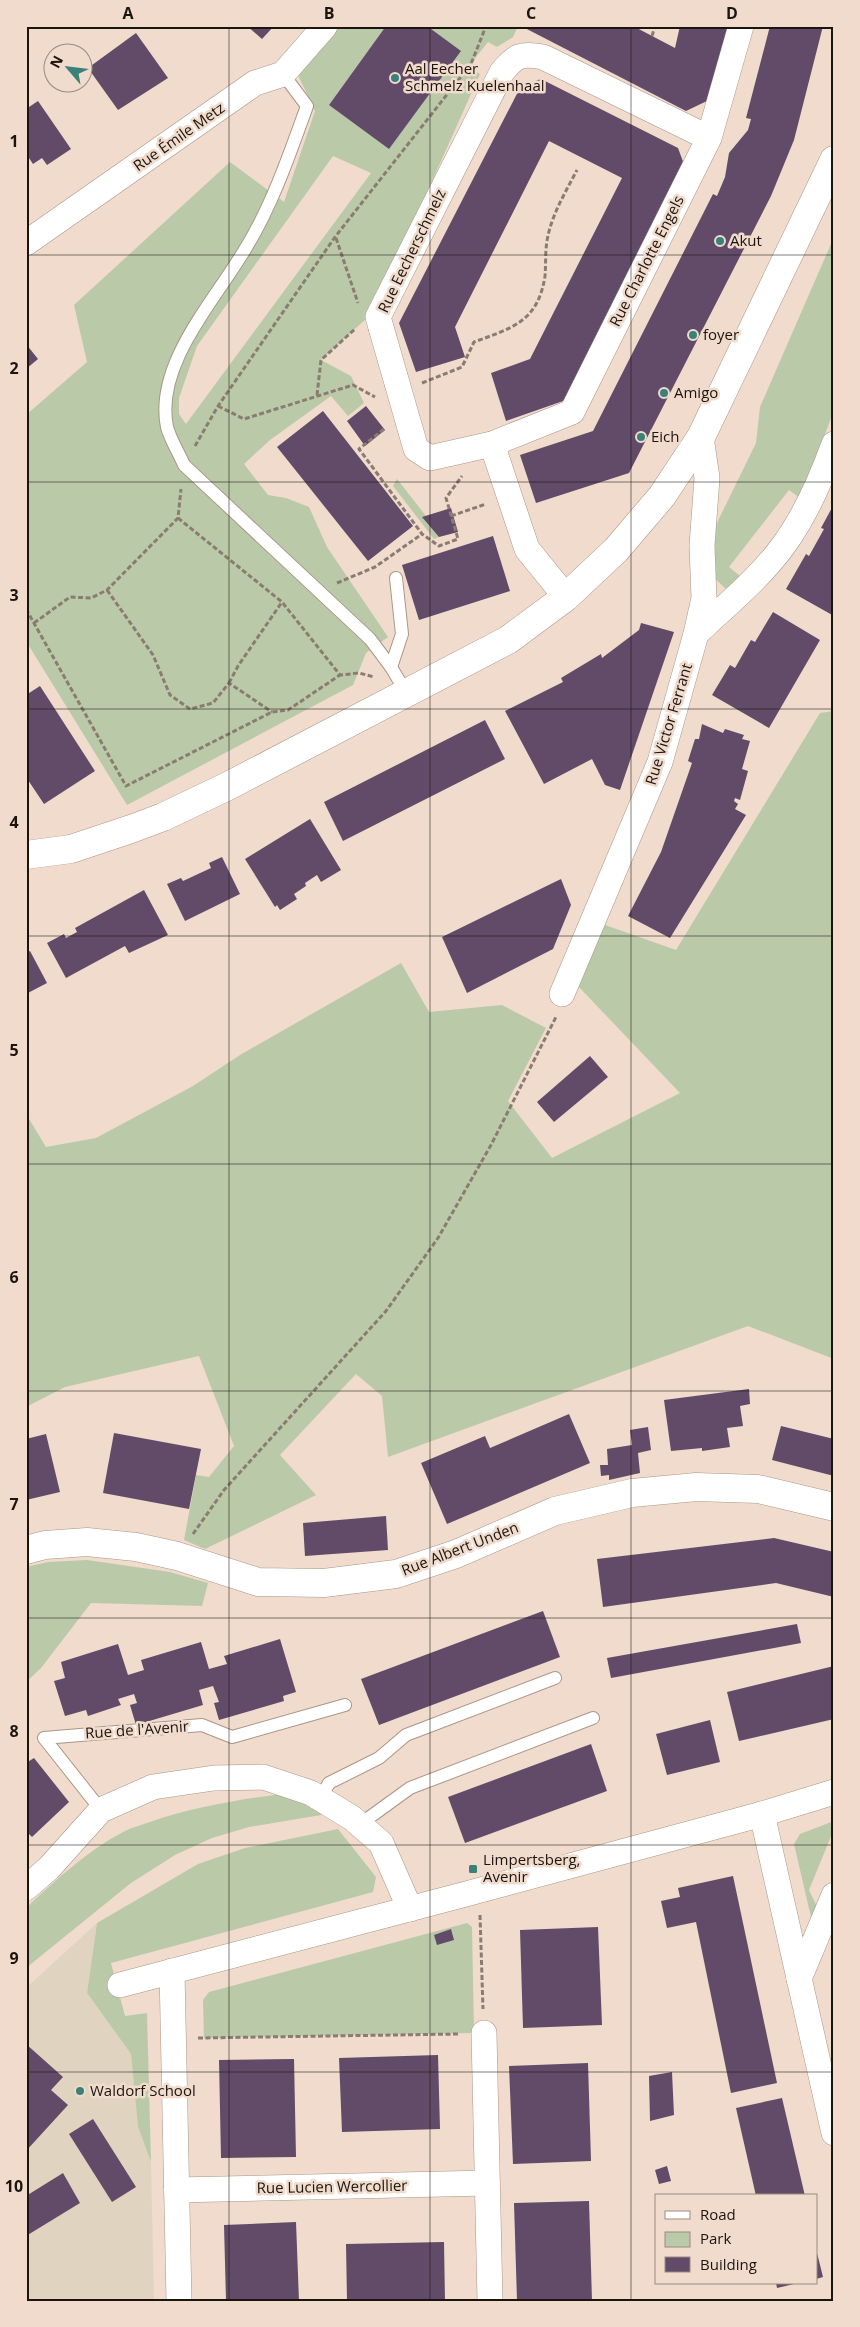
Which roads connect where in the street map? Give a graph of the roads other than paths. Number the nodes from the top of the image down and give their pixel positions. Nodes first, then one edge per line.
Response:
1 (325, 26) edge
2 (741, 26) edge
3 (282, 74) junction
4 (709, 138) junction
5 (834, 160) edge
6 (26, 243) edge
7 (701, 438) junction
8 (492, 444) junction
9 (834, 444) edge
10 (396, 578) dead end
11 (566, 597) junction
12 (696, 634) junction
13 (391, 667) junction
14 (407, 694) junction
15 (26, 855) edge
16 (562, 994) dead end
17 (834, 1507) edge
18 (26, 1550) edge
19 (555, 1678) dead end
20 (345, 1706) dead end
21 (593, 1718) dead end
22 (834, 1792) edge
23 (320, 1799) junction
24 (100, 1810) junction
25 (762, 1814) junction
26 (360, 1825) junction
27 (26, 1888) edge
28 (834, 1894) edge
29 (410, 1909) junction
30 (172, 1971) junction
31 (799, 1979) junction
32 (120, 1985) dead end
33 (484, 2033) road end
34 (834, 2133) edge
35 (487, 2183) junction
36 (176, 2190) junction
37 (179, 2301) edge
38 (490, 2301) edge

1 - 3 street, Rue Émile Metz
2 - 4 street, Rue Charlotte Engels
3 - 6 street, Rue Émile Metz
3 - 13 lane
4 - 8 street, Rue Charlotte Engels
4 - 8 street, Rue Eecherschmelz
5 - 7 main road
7 - 11 main road
7 - 12 street, Rue Victor Ferrant
8 - 11 street
9 - 12 street
10 - 13 lane
11 - 14 main road
12 - 16 street, Rue Victor Ferrant
13 - 14 lane
14 - 15 main road
17 - 18 main road, Rue Albert Unden
19 - 23 lane
20 - 24 lane, Rue de l'Avenir
21 - 26 lane
22 - 25 street
23 - 24 street
23 - 26 street
24 - 27 street
25 - 29 street
25 - 31 street
26 - 29 street
28 - 31 street
29 - 30 street
30 - 32 street
30 - 36 street
31 - 34 street
33 - 35 street
35 - 36 street, Rue Lucien Wercollier
35 - 38 street
36 - 37 street

